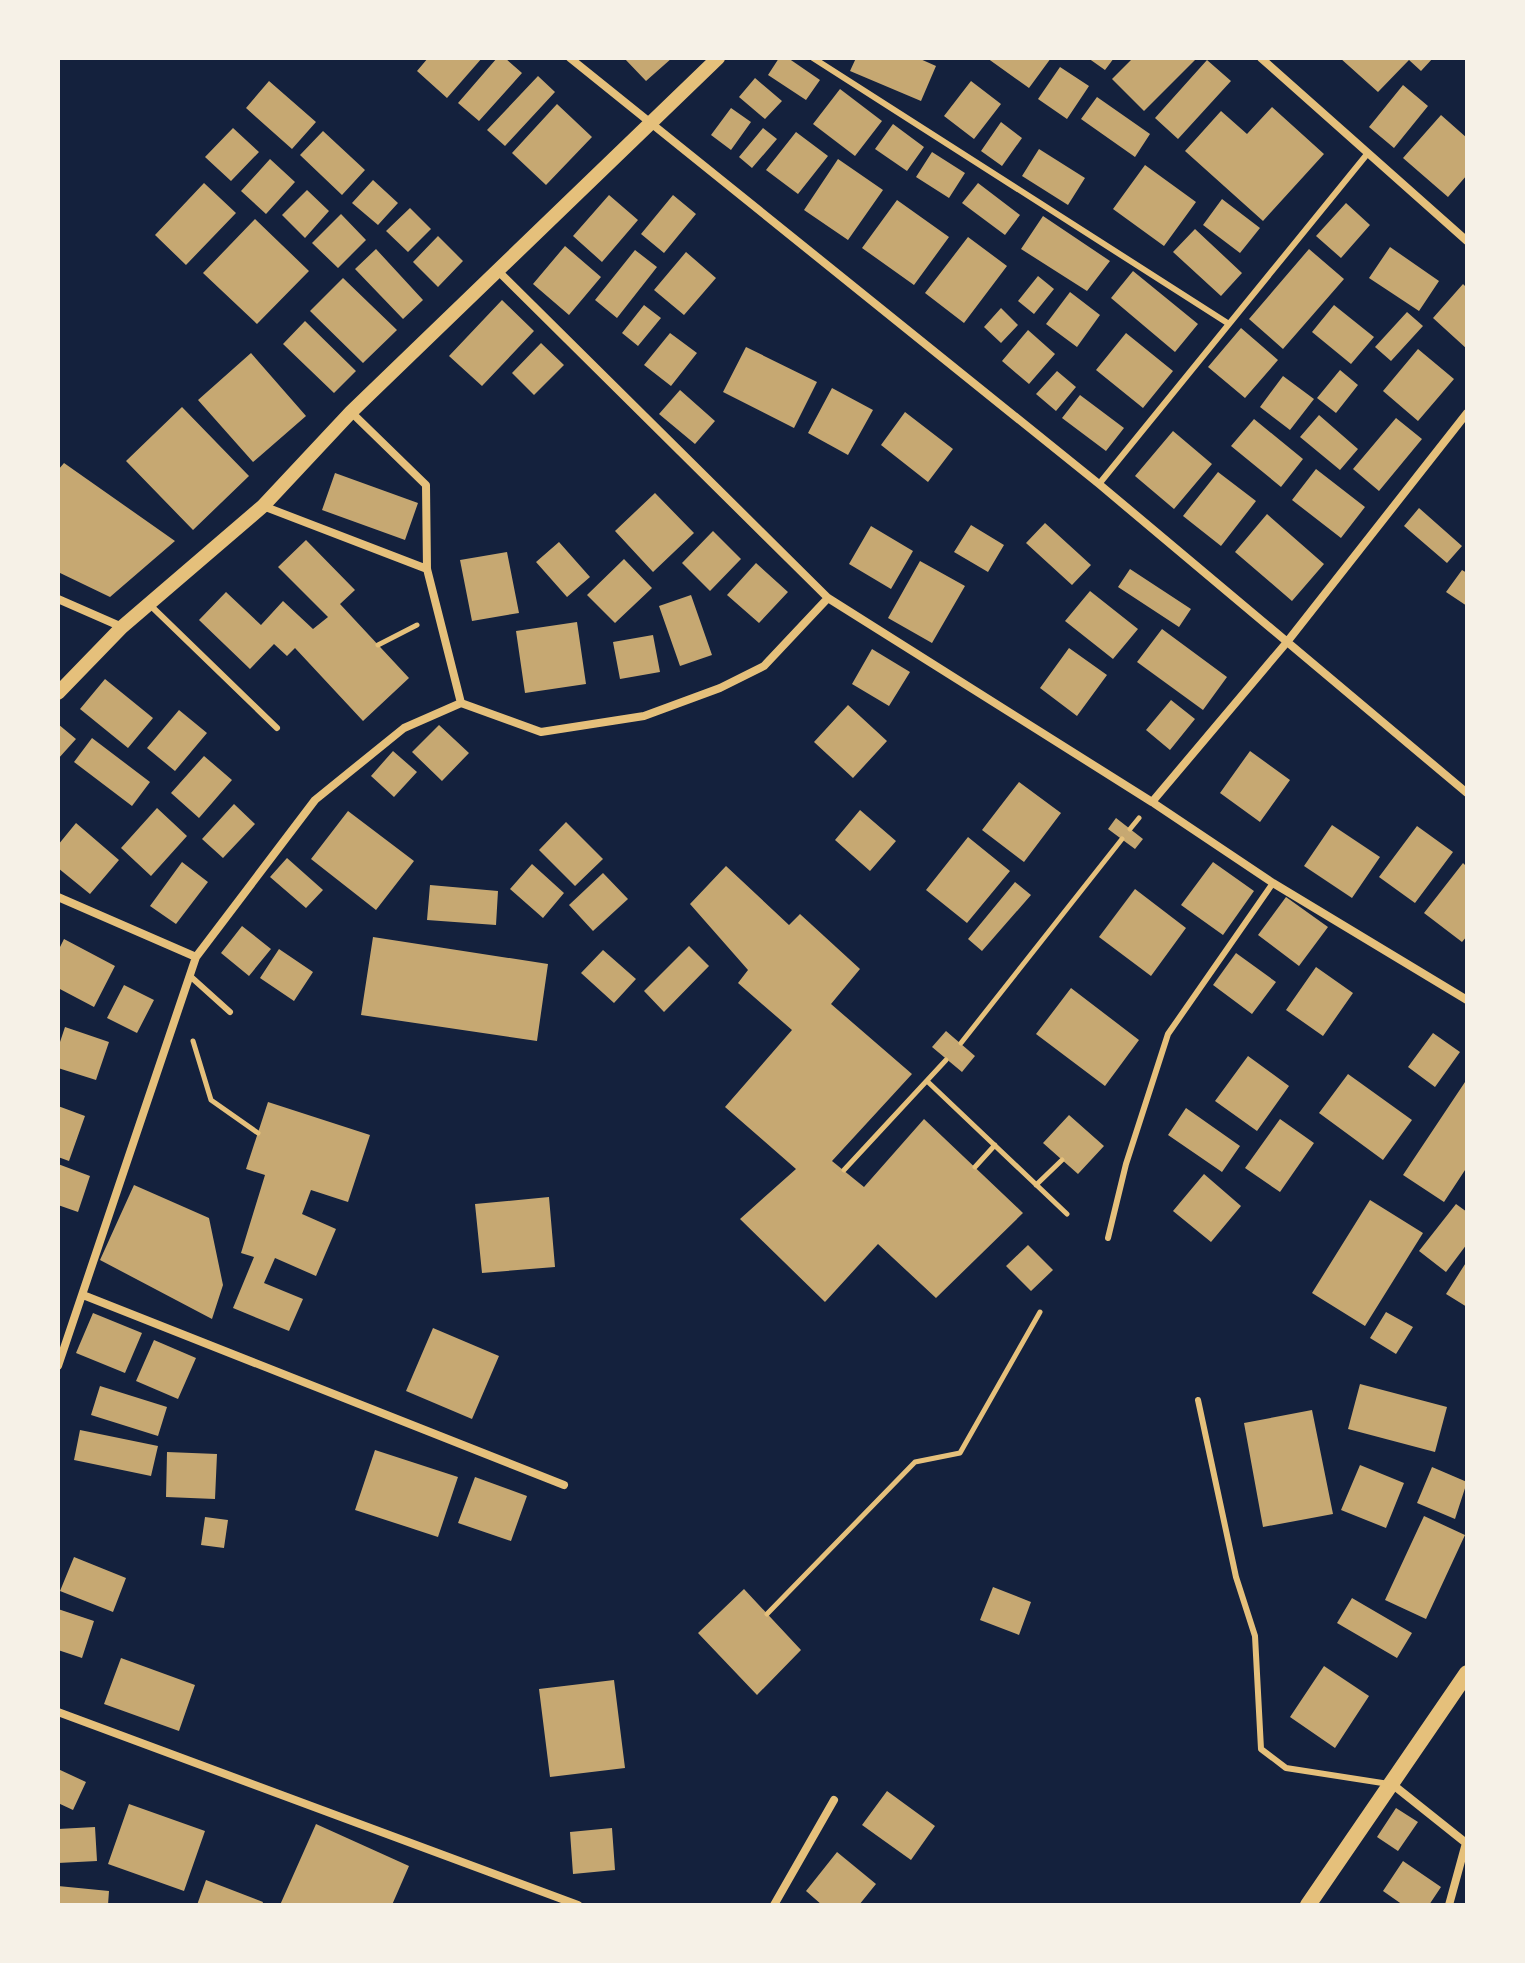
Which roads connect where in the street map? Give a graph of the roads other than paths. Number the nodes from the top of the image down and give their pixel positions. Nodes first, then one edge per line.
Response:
1 (570, 58) edge
2 (718, 58) edge
3 (813, 58) edge
4 (1261, 58) edge
5 (649, 124) junction
6 (1368, 153) junction
7 (1467, 241) edge
8 (496, 269) junction
9 (1229, 324) junction
10 (351, 412) junction
11 (1467, 413) edge
12 (1099, 484) junction
13 (263, 506) junction
14 (427, 569) junction
15 (828, 598) junction
16 (58, 599) edge
17 (149, 604) junction
18 (122, 627) junction
19 (1287, 642) junction
20 (58, 693) edge
21 (461, 703) junction
22 (277, 728) dead end
23 (1467, 793) edge
24 (1152, 802) junction
25 (1273, 883) junction
26 (58, 897) edge
27 (196, 957) junction
28 (190, 976) junction
29 (1467, 1000) edge
30 (230, 1012) dead end
31 (1108, 1238) dead end
32 (83, 1295) junction
33 (58, 1366) edge
34 (1198, 1400) dead end
35 (564, 1485) dead end
36 (1467, 1673) edge
37 (58, 1712) edge
38 (1392, 1784) junction
39 (834, 1800) dead end
40 (578, 1905) edge
41 (774, 1905) edge
42 (1308, 1905) edge
43 (1449, 1905) edge

1 - 5 street
2 - 5 street
3 - 9 lane
4 - 6 street
5 - 8 street
5 - 12 street
6 - 7 street
6 - 9 lane
8 - 10 street
8 - 15 street
9 - 12 lane
10 - 13 street
10 - 14 street
11 - 19 street
12 - 19 street
13 - 14 street
13 - 17 street
14 - 21 street
15 - 21 street
15 - 24 street
16 - 18 street
17 - 18 street
17 - 22 lane
18 - 20 street
19 - 23 street
19 - 24 street
21 - 27 street
24 - 25 street
25 - 29 street
25 - 31 lane
26 - 27 street
27 - 28 street
28 - 30 lane
28 - 32 street
32 - 33 street
32 - 35 street
34 - 38 lane
36 - 38 main road
37 - 40 street
38 - 42 main road
38 - 43 street
39 - 41 street

